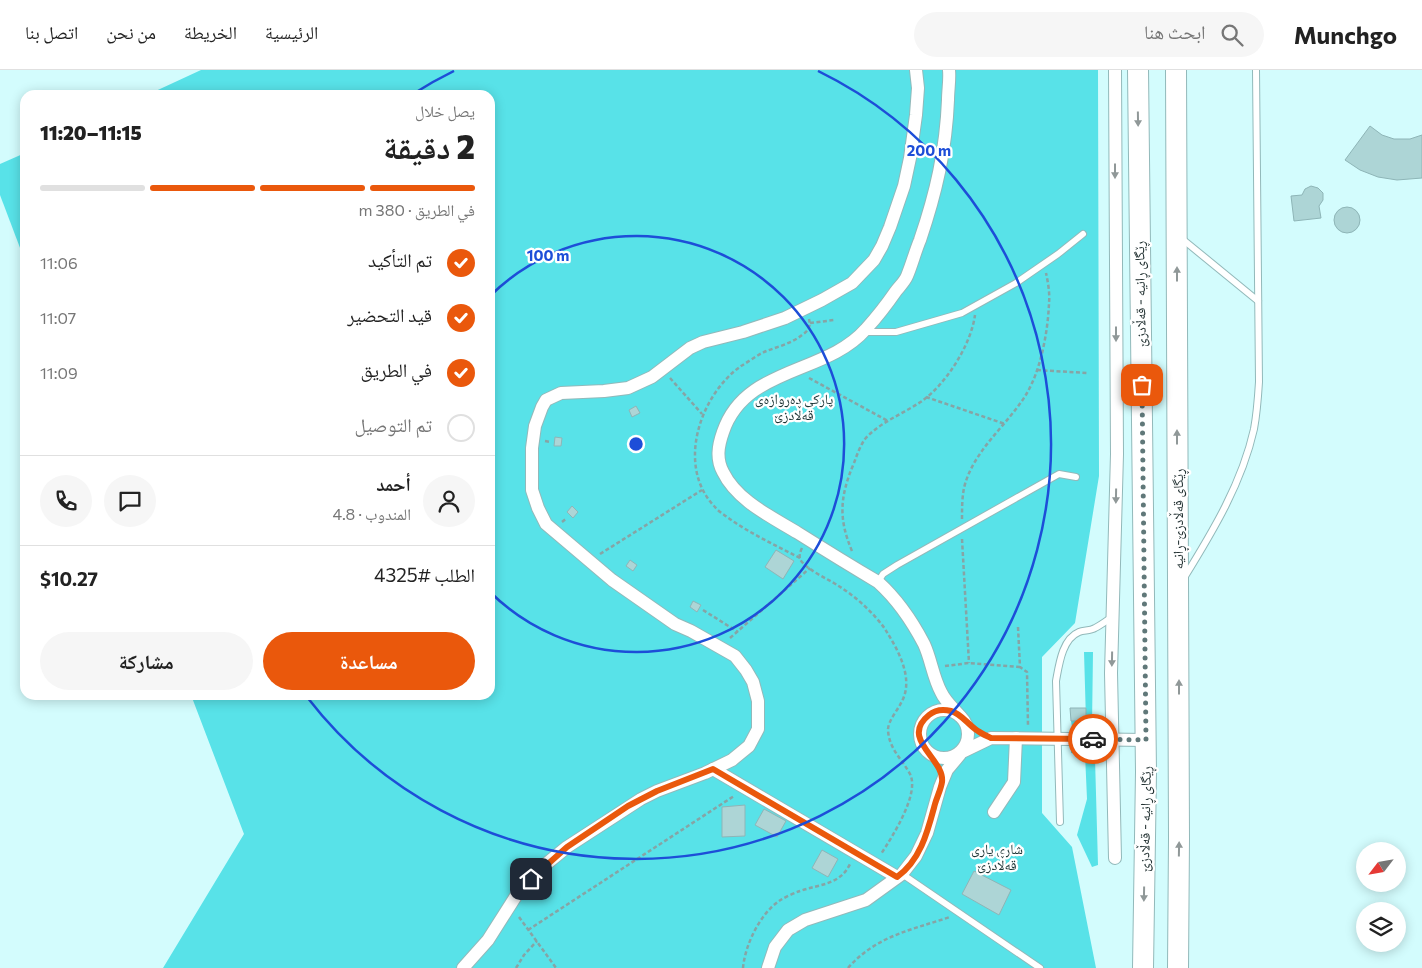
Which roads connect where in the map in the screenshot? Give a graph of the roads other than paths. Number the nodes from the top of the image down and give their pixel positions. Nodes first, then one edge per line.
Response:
1 (916, 70) edge
2 (949, 70) edge
3 (1115, 70) edge
4 (1138, 70) edge
5 (1176, 70) edge
6 (1256, 70) edge
7 (1084, 234) dead end
8 (1176, 234) junction
9 (1258, 301) junction
10 (864, 332) junction
11 (1076, 477) dead end
12 (878, 582) junction
13 (1178, 588) junction
14 (1113, 617) junction
15 (937, 681) junction
16 (925, 719) junction
17 (963, 719) junction
18 (991, 738) junction
19 (1016, 738) junction
20 (1058, 739) junction
21 (1113, 739) junction
22 (1146, 740) junction
23 (962, 752) junction
24 (931, 755) junction
25 (713, 769) junction
26 (942, 780) junction
27 (994, 812) dead end
28 (1060, 822) dead end
29 (1115, 858) dead end
30 (900, 875) junction
31 (463, 968) edge
32 (768, 968) edge
33 (1040, 968) edge
34 (1143, 968) edge
35 (1178, 968) edge

1 - 25 street
2 - 10 street
3 -> 14 street
4 -> 22 main road, ڕێگای ڕانیە - قەڵادزێ
5 - 8 main road, ڕێگای قەڵادزێ-ڕانیە
6 - 9 lane
7 - 10 lane
8 - 9 lane
13 -> 8 main road, ڕێگای قەڵادزێ-ڕانیە
9 - 13 lane
10 - 12 street
11 - 12 lane
12 - 15 street
35 -> 13 main road, ڕێگای قەڵادزێ-ڕانیە
14 - 20 lane
14 -> 21 street
15 - 16 street
15 - 17 street
16 - 17 street
16 - 24 street
17 - 18 street
17 - 23 street
18 - 19 street
18 - 23 street
19 - 20 street
19 - 27 street
20 - 21 street
20 - 28 lane
21 - 22 street
21 - 29 street
22 -> 34 main road, ڕێگای ڕانیە - قەڵادزێ
23 - 24 street
23 - 26 street
24 - 26 street
25 - 30 street
25 - 31 street
26 - 30 street
30 - 32 street
30 - 33 lane

